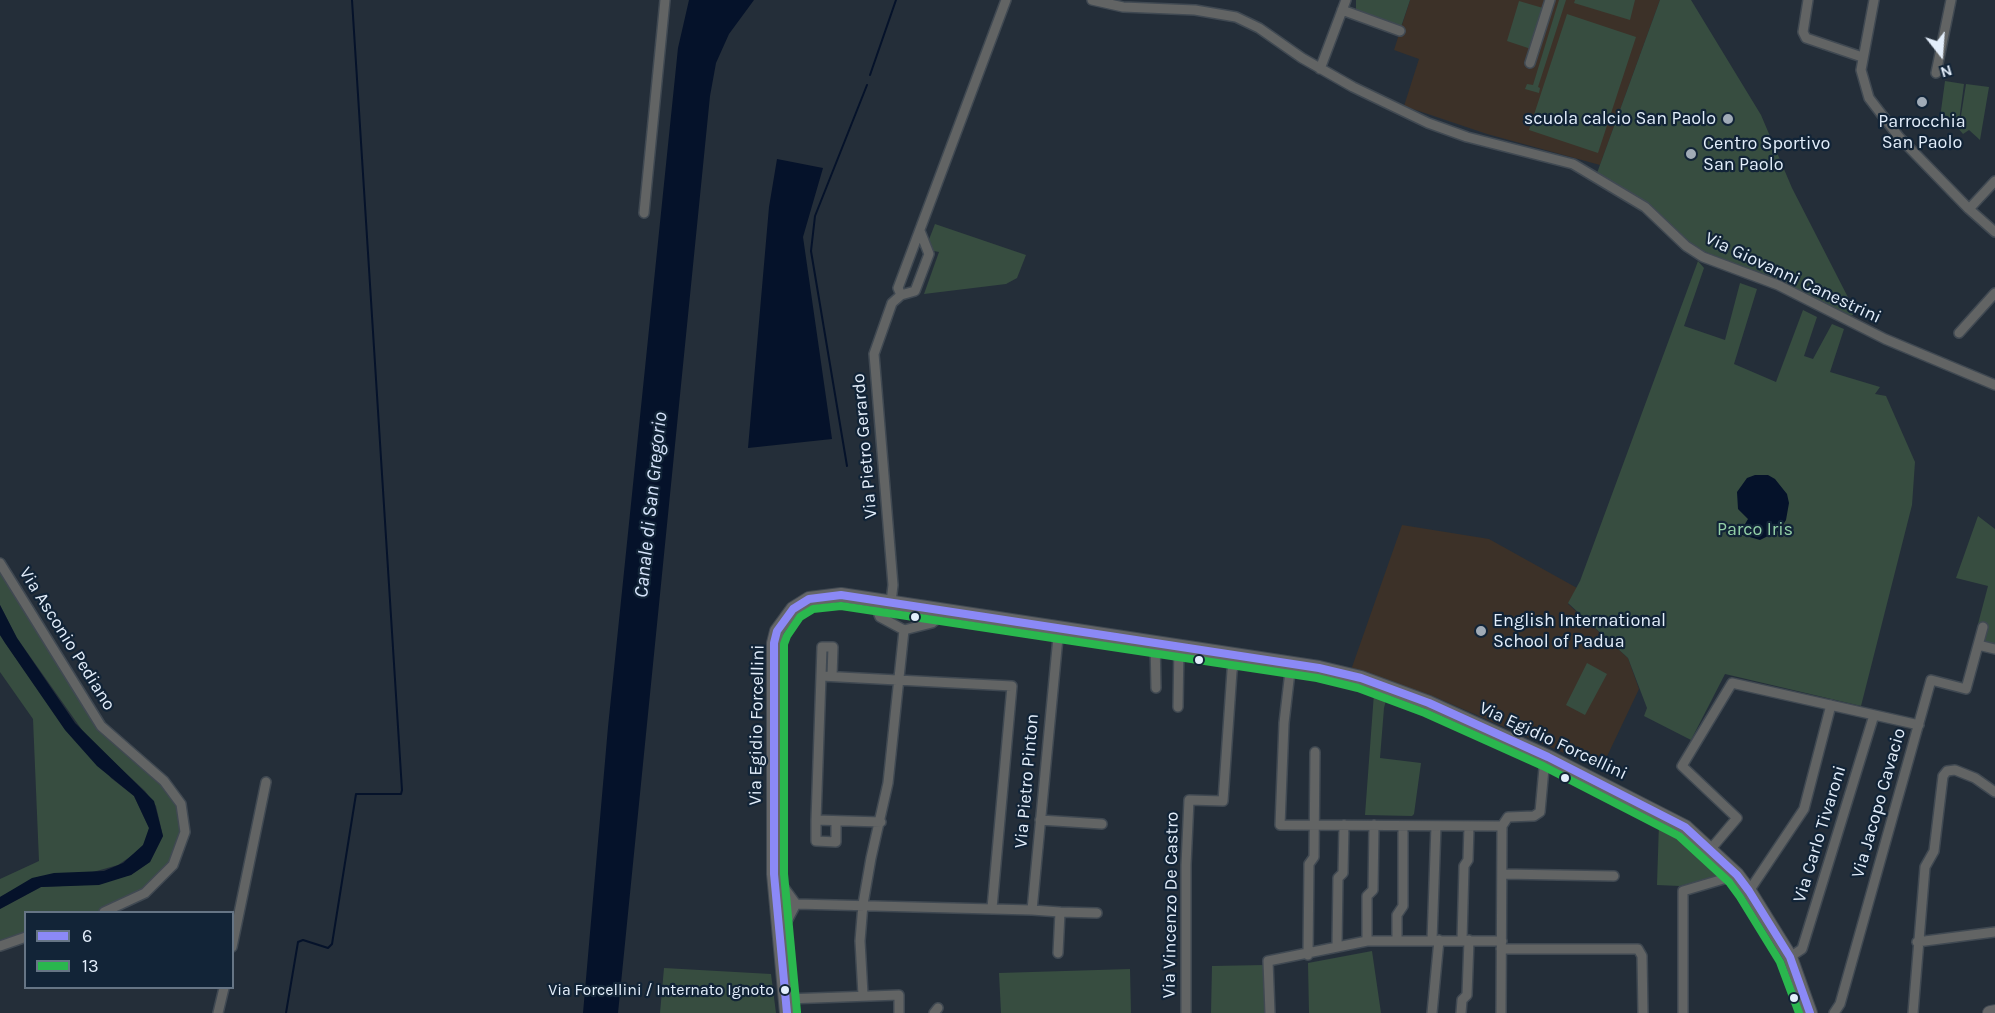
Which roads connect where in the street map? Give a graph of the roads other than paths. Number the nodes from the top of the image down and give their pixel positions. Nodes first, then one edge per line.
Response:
1 (665, 0) edge
2 (1006, 0) edge
3 (1092, 0) edge
4 (1346, 0) edge
5 (1550, 0) edge
6 (1808, 0) edge
7 (1874, 0) edge
8 (1951, 0) edge
9 (1342, 10) junction
10 (1400, 32) dead end
11 (1862, 57) junction
12 (1530, 63) dead end
13 (1320, 69) junction
14 (1936, 73) dead end
15 (1995, 181) edge
16 (1969, 209) junction
17 (644, 213) dead end
18 (1995, 231) edge
19 (919, 238) junction
20 (1995, 293) edge
21 (898, 298) junction
22 (1959, 333) dead end
23 (1995, 385) edge
24 (0, 563) edge
25 (877, 600) junction
26 (891, 602) junction
27 (940, 610) junction
28 (1059, 627) junction
29 (1983, 627) dead end
30 (904, 630) junction
31 (1155, 641) junction
32 (1179, 645) junction
33 (1978, 645) junction
34 (1995, 649) edge
35 (1237, 654) junction
36 (1291, 663) junction
37 (821, 676) junction
38 (832, 676) junction
39 (898, 678) junction
40 (1156, 688) dead end
41 (1831, 705) junction
42 (1178, 706) dead end
43 (1874, 715) junction
44 (1919, 724) junction
45 (1315, 752) dead end
46 (1548, 757) junction
47 (266, 782) dead end
48 (1995, 792) edge
49 (1040, 819) junction
50 (816, 820) junction
51 (836, 821) junction
52 (881, 822) junction
53 (1102, 824) dead end
54 (1314, 825) junction
55 (1344, 825) junction
56 (1374, 825) junction
57 (1403, 826) junction
58 (1436, 826) junction
59 (1469, 826) junction
60 (1502, 826) junction
61 (1710, 850) junction
62 (774, 874) junction
63 (1503, 874) junction
64 (1737, 875) junction
65 (1614, 876) dead end
66 (1749, 891) junction
67 (796, 903) junction
68 (863, 904) junction
69 (992, 908) junction
70 (1032, 910) junction
71 (108, 911) edge
72 (1060, 912) junction
73 (1097, 913) dead end
74 (777, 927) junction
75 (1995, 932) edge
76 (234, 936) edge
77 (24, 938) edge
78 (1397, 940) junction
79 (1436, 940) junction
80 (1465, 940) junction
81 (1367, 941) junction
82 (1917, 942) junction
83 (1502, 945) junction
84 (0, 946) edge
85 (1337, 946) junction
86 (1058, 953) dead end
87 (1308, 955) junction
88 (1790, 957) junction
89 (224, 989) edge
90 (863, 993) junction
91 (786, 999) junction
92 (1995, 1012) edge
93 (218, 1013) edge
94 (787, 1013) edge
95 (899, 1013) edge
96 (1185, 1013) edge
97 (1270, 1013) edge
98 (1432, 1013) edge
99 (1461, 1013) edge
100 (1501, 1013) edge
101 (1643, 1013) edge
102 (1683, 1013) edge
103 (1810, 1013) edge
104 (1834, 1013) edge
105 (1913, 1013) edge
106 (1990, 1013) edge

1 - 17 street
2 - 19 street, Via Pietro Gerardo
3 - 13 street, Via Giovanni Canestrini
4 - 9 street
5 - 12 street
6 - 11 street
7 - 11 street
8 - 14 street
9 - 10 street
9 - 13 street
11 - 16 street
13 - 23 street, Via Giovanni Canestrini
15 - 16 street
16 - 18 street
19 - 21 street, Via Pietro Gerardo
19 - 21 street, Via Pietro Gerardo
20 - 22 street
21 - 26 street, Via Pietro Gerardo
24 - 71 street, Via Asconio Pediano
25 - 26 street, Via Egidio Forcellini
25 - 30 street
25 - 62 street, Via Egidio Forcellini
26 - 27 street, Via Egidio Forcellini
27 - 28 street, Via Egidio Forcellini
27 - 30 street
28 - 31 street, Via Egidio Forcellini
28 - 49 street, Via Pietro Pinton
29 - 33 street, Via Jacopo Cavacio
30 - 39 street
31 - 32 street, Via Egidio Forcellini
31 - 40 street
32 - 35 street, Via Egidio Forcellini
32 - 42 street
33 - 34 street
33 - 44 street, Via Jacopo Cavacio
35 - 36 street, Via Egidio Forcellini
35 - 96 street, Via Vincenzo De Castro
36 - 46 street, Via Egidio Forcellini
36 - 54 street
37 - 38 street
37 - 38 street
37 - 50 street
38 - 39 street
39 - 52 street
39 - 69 street
41 - 43 street
41 - 61 street
41 - 66 street
43 - 44 street
43 - 88 street, Via Carlo Tivaroni
44 - 104 street, Via Jacopo Cavacio
45 - 54 street
46 - 60 street
46 - 61 street, Via Egidio Forcellini
47 - 76 street
48 - 82 street
49 - 53 street
49 - 70 street, Via Pietro Pinton
50 - 51 street
50 - 51 street
51 - 52 street
52 - 68 street
54 - 55 street
54 - 87 street
55 - 56 street
55 - 85 street
56 - 57 street
56 - 81 street
57 - 58 street
57 - 78 street
58 - 59 street
58 - 79 street
59 - 60 street
59 - 80 street
60 - 63 street
61 - 64 street, Via Egidio Forcellini
62 - 67 street
62 - 74 street, Via Egidio Forcellini
63 - 65 street
63 - 83 street
64 - 66 street, Via Egidio Forcellini
64 - 102 street
66 - 88 street, Via Egidio Forcellini
67 - 68 street
67 - 74 street
68 - 69 street
68 - 90 street
69 - 70 street
70 - 72 street
72 - 73 street
72 - 86 street
74 - 91 street, Via Egidio Forcellini
75 - 82 street
77 - 84 street
78 - 79 street
78 - 81 street
79 - 80 street
79 - 98 street
80 - 83 street
80 - 99 street
81 - 85 street
82 - 105 street
83 - 100 street
83 - 101 street
85 - 87 street
87 - 97 street
88 - 103 street, Via Egidio Forcellini
89 - 93 street
90 - 91 street
90 - 95 street
91 - 94 street, Via Egidio Forcellini
92 - 106 street

